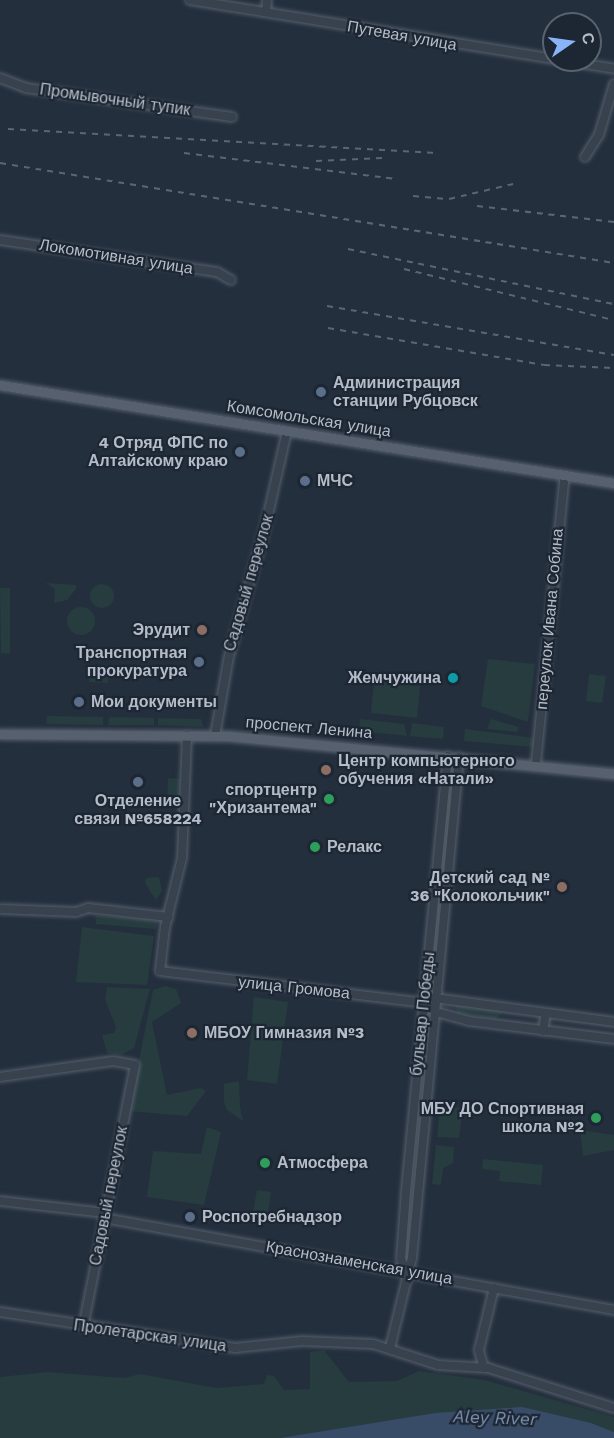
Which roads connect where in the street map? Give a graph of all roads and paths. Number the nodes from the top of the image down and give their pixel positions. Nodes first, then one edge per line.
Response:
1 (190, 0) edge
2 (267, 0) edge
3 (266, 12) junction
4 (614, 69) edge
5 (0, 78) edge
6 (614, 84) edge
7 (232, 117) dead end
8 (585, 157) dead end
9 (0, 240) edge
10 (231, 280) dead end
11 (0, 385) edge
12 (287, 431) junction
13 (565, 475) junction
14 (614, 483) edge
15 (0, 734) edge
16 (187, 735) junction
17 (215, 736) junction
18 (448, 756) junction
19 (459, 757) junction
20 (536, 763) junction
21 (614, 774) edge
22 (0, 909) edge
23 (168, 917) junction
24 (437, 996) junction
25 (425, 1003) junction
26 (436, 1012) junction
27 (546, 1013) junction
28 (614, 1022) edge
29 (543, 1031) junction
30 (614, 1039) edge
31 (0, 1077) edge
32 (411, 1140) junction
33 (423, 1141) junction
34 (406, 1191) junction
35 (419, 1193) junction
36 (0, 1201) edge
37 (105, 1215) junction
38 (406, 1272) junction
39 (494, 1288) junction
40 (614, 1310) edge
41 (0, 1312) edge
42 (83, 1327) junction
43 (390, 1348) junction
44 (484, 1368) junction
45 (614, 1408) edge

1 - 3 street, Путевая улица
2 - 3 street
3 - 4 street, Путевая улица
5 - 7 street, Промывочный тупик
6 - 8 street
9 - 10 street, Локомотивная улица
11 - 12 main road, Комсомольская улица
12 - 13 main road, Комсомольская улица
12 - 17 street, Садовый переулок
13 - 14 main road, Комсомольская улица
13 - 20 street, переулок Ивана Собина
15 - 16 main road, проспект Ленина
16 - 17 main road, проспект Ленина
16 - 23 street
17 - 18 main road, проспект Ленина
18 - 19 main road, проспект Ленина
18 - 25 street, бульвар Победы
19 - 20 main road, проспект Ленина
19 - 24 street, бульвар Победы
20 - 21 main road, проспект Ленина
22 - 23 street
23 - 25 street, улица Громова
24 - 25 street
24 - 26 street, бульвар Победы
24 - 27 street
25 - 26 street
25 - 32 street, бульвар Победы
26 - 29 street
26 - 33 street, бульвар Победы
27 - 28 street
27 - 29 street
29 - 30 street
31 - 37 street, Садовый переулок
32 - 33 street
32 - 34 street, бульвар Победы
33 - 35 street, бульвар Победы
34 - 35 street
34 - 38 street, бульвар Победы
35 - 38 street, бульвар Победы
36 - 37 street, Краснознаменская улица
37 - 38 street, Краснознаменская улица
37 - 42 street, Садовый переулок
38 - 39 street, Краснознаменская улица
38 - 43 street, бульвар Победы
39 - 40 street, Краснознаменская улица
39 - 44 street
41 - 42 street, Пролетарская улица
42 - 43 street, Пролетарская улица
43 - 44 street, Пролетарская улица
44 - 45 street, Пролетарская улица

